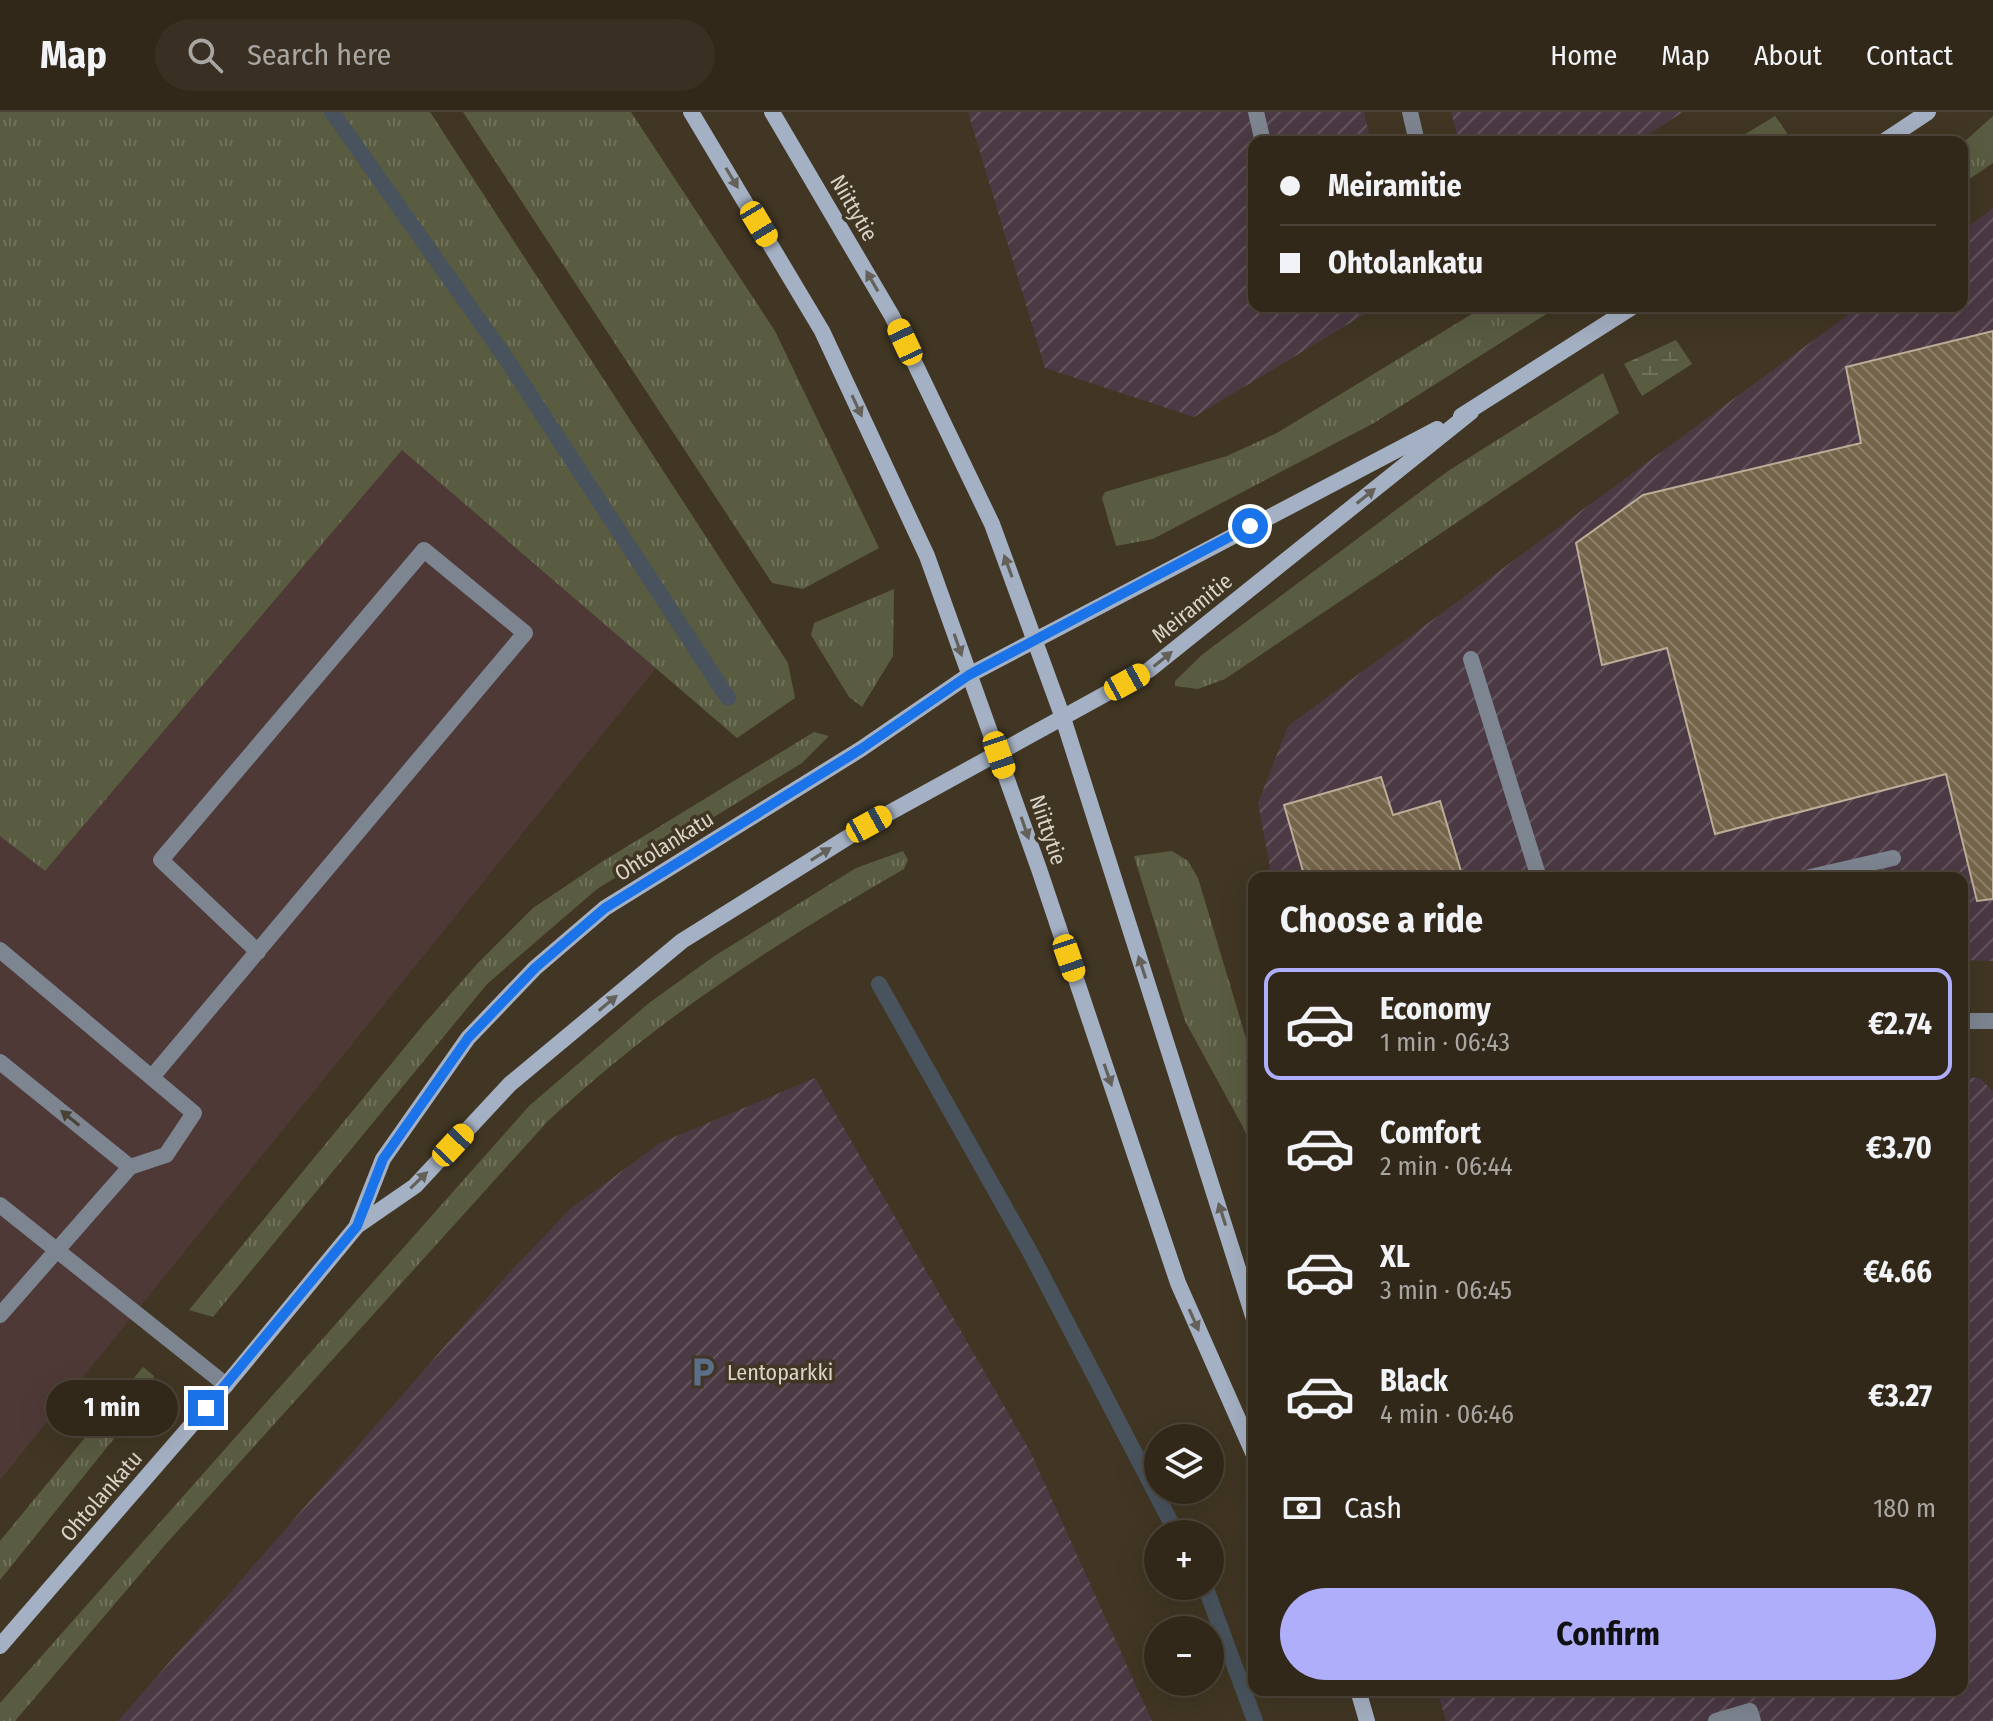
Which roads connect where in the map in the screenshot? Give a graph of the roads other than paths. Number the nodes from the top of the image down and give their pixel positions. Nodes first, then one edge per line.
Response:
1 (691, 112) edge
2 (772, 112) edge
3 (1256, 112) edge
4 (1410, 112) edge
5 (1928, 112) edge
6 (1262, 136) edge
7 (1416, 136) edge
8 (1892, 136) edge
9 (1625, 312) edge
10 (1471, 412) junction
11 (1035, 639) junction
12 (1471, 659) dead end
13 (969, 675) junction
14 (1063, 718) junction
15 (999, 755) junction
16 (1893, 858) dead end
17 (1537, 872) edge
18 (1832, 872) edge
19 (0, 950) edge
20 (258, 952) junction
21 (1968, 1021) edge
22 (1993, 1021) edge
23 (0, 1062) edge
24 (152, 1077) junction
25 (130, 1167) junction
26 (0, 1205) edge
27 (357, 1226) junction
28 (55, 1249) junction
29 (1248, 1300) edge
30 (0, 1315) edge
31 (226, 1385) junction
32 (1248, 1441) edge
33 (0, 1646) edge
34 (1360, 1696) edge
35 (1367, 1721) edge
36 (1716, 1721) edge
37 (1753, 1721) edge

1 -> 13 main road, Niittytie
11 -> 2 main road, Niittytie
3 - 6 street
4 - 7 street
5 - 8 main road
9 - 10 main road, Meiramitie
10 - 11 main road, Meiramitie
14 -> 10 main road, Meiramitie
11 - 13 main road, Meiramitie
11 - 14 main road, Niittytie
12 - 17 street
13 - 15 main road, Niittytie
13 - 27 main road, Ohtolankatu
14 - 15 main road, Meiramitie
29 -> 14 main road, Niittytie
27 -> 15 main road, Ohtolankatu
15 -> 32 main road, Niittytie
16 - 18 street
19 - 24 street
20 - 20 street
20 - 24 street
21 - 22 street
25 -> 23 street
24 - 25 street
25 - 28 street
26 - 28 street
27 - 31 main road, Ohtolankatu
28 - 30 street
28 - 31 street
31 - 33 main road, Ohtolankatu
34 - 35 main road
36 - 37 street

